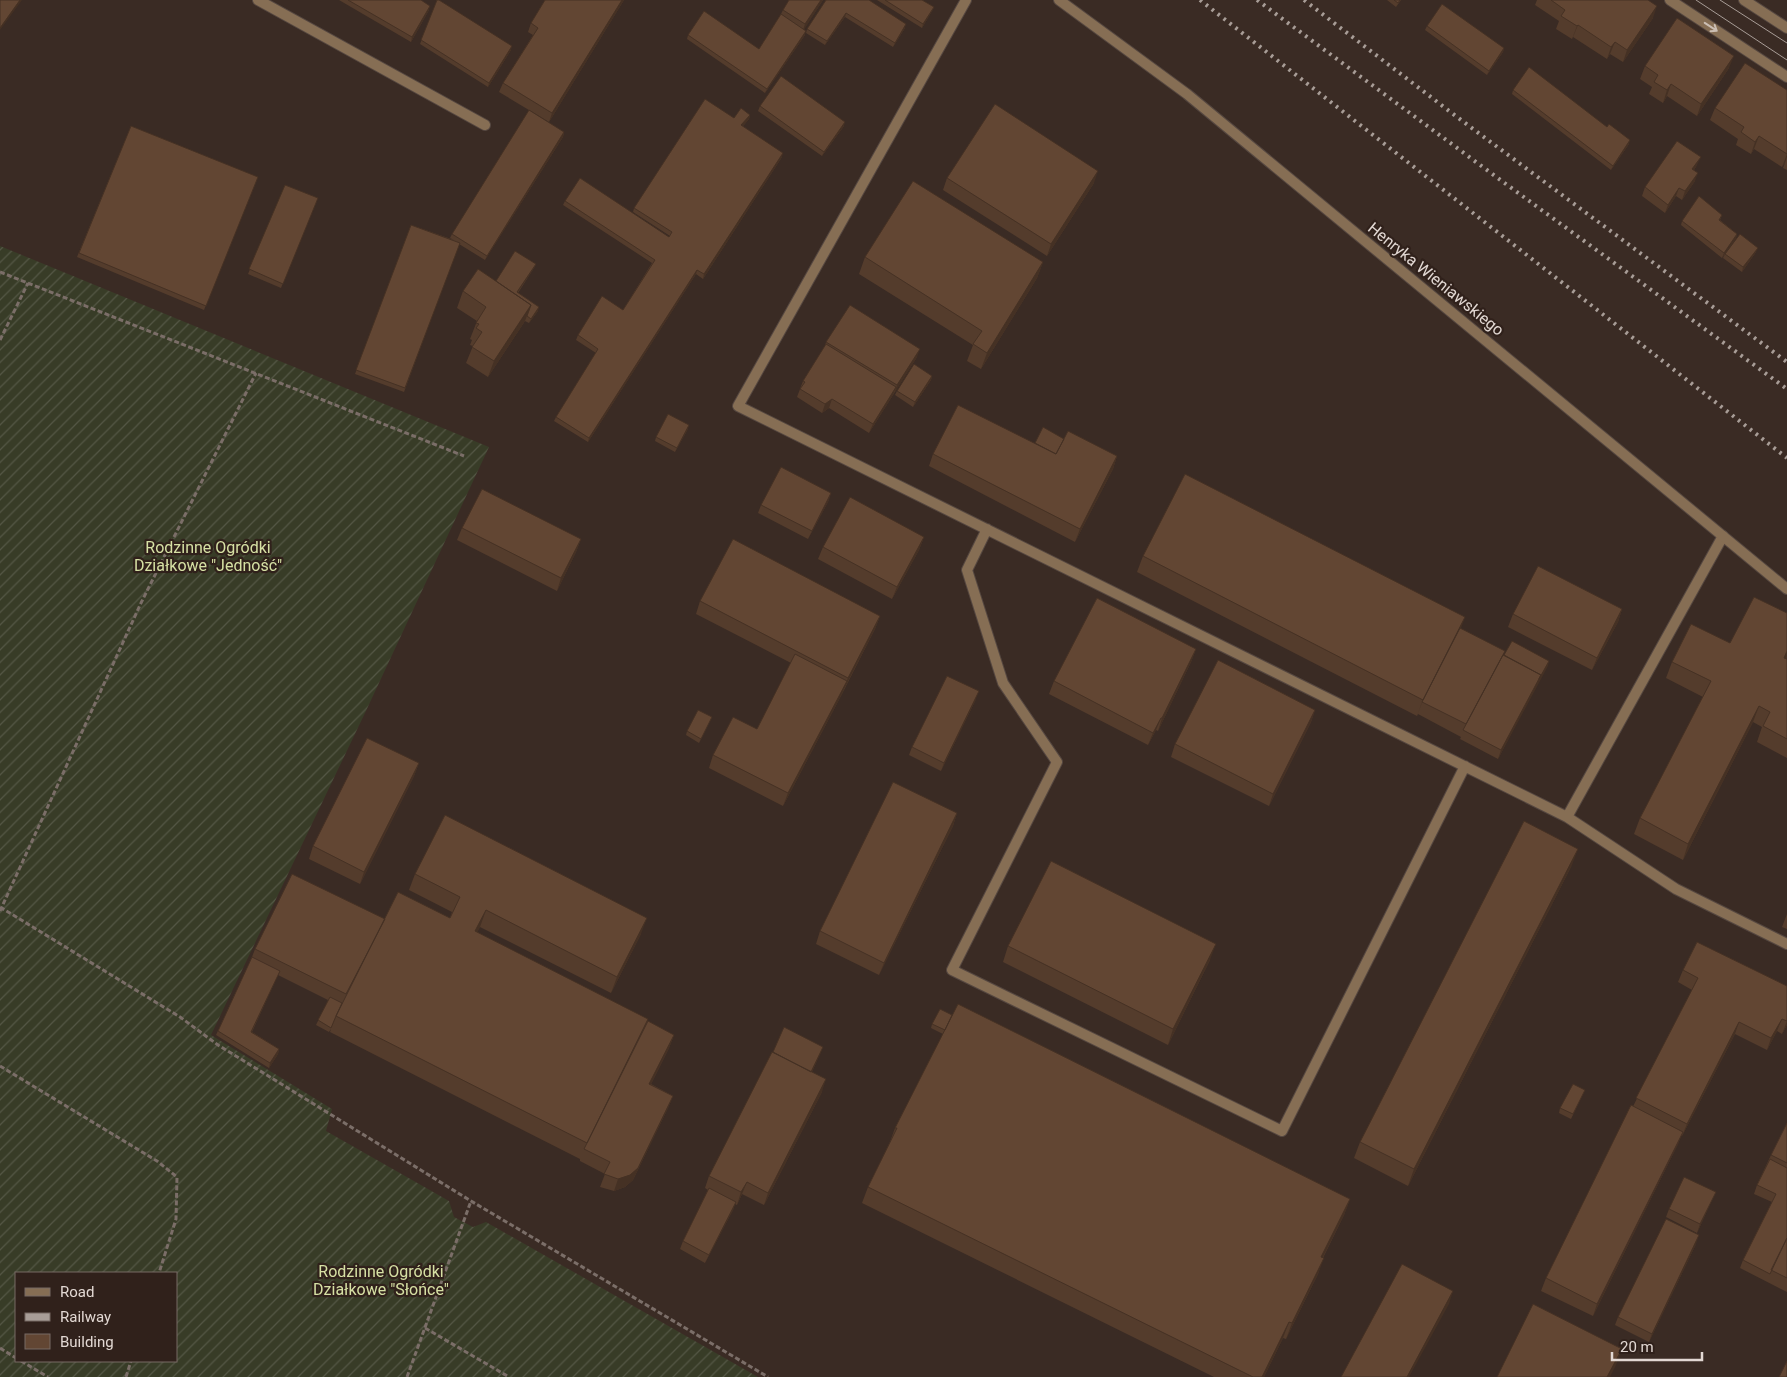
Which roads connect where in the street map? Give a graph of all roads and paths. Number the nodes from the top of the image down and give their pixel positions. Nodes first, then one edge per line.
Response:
1 (258, 0) edge
2 (966, 0) edge
3 (1060, 0) edge
4 (1670, 0) edge
5 (1744, 0) edge
6 (1787, 28) edge
7 (1787, 77) edge
8 (485, 125) dead end
9 (0, 272) edge
10 (28, 283) junction
11 (0, 340) edge
12 (256, 373) junction
13 (464, 456) dead end
14 (987, 529) junction
15 (1723, 536) junction
16 (1787, 589) edge
17 (1465, 766) junction
18 (1567, 817) junction
19 (1, 909) edge
20 (1787, 944) edge
21 (0, 1066) edge
22 (471, 1201) junction
23 (159, 1272) edge
24 (425, 1328) junction
25 (0, 1348) edge
26 (15, 1357) edge
27 (23, 1362) edge
28 (131, 1362) edge
29 (48, 1377) edge
30 (126, 1377) edge
31 (407, 1377) edge
32 (508, 1377) edge
33 (768, 1377) edge

1 - 8 street
2 - 14 street
3 - 15 street, Henryka Wieniawskiego
4 -> 7 street
5 - 6 street
9 - 10 path
10 - 11 path
10 - 12 path
12 - 13 path
12 - 19 path
14 - 17 street
14 - 17 street
15 - 16 street, Henryka Wieniawskiego
15 - 18 street
17 - 18 street
18 - 20 street
19 - 22 path
21 - 23 path
22 - 24 path
22 - 33 path
24 - 31 path
24 - 32 path
25 - 26 path
27 - 29 path
28 - 30 path

